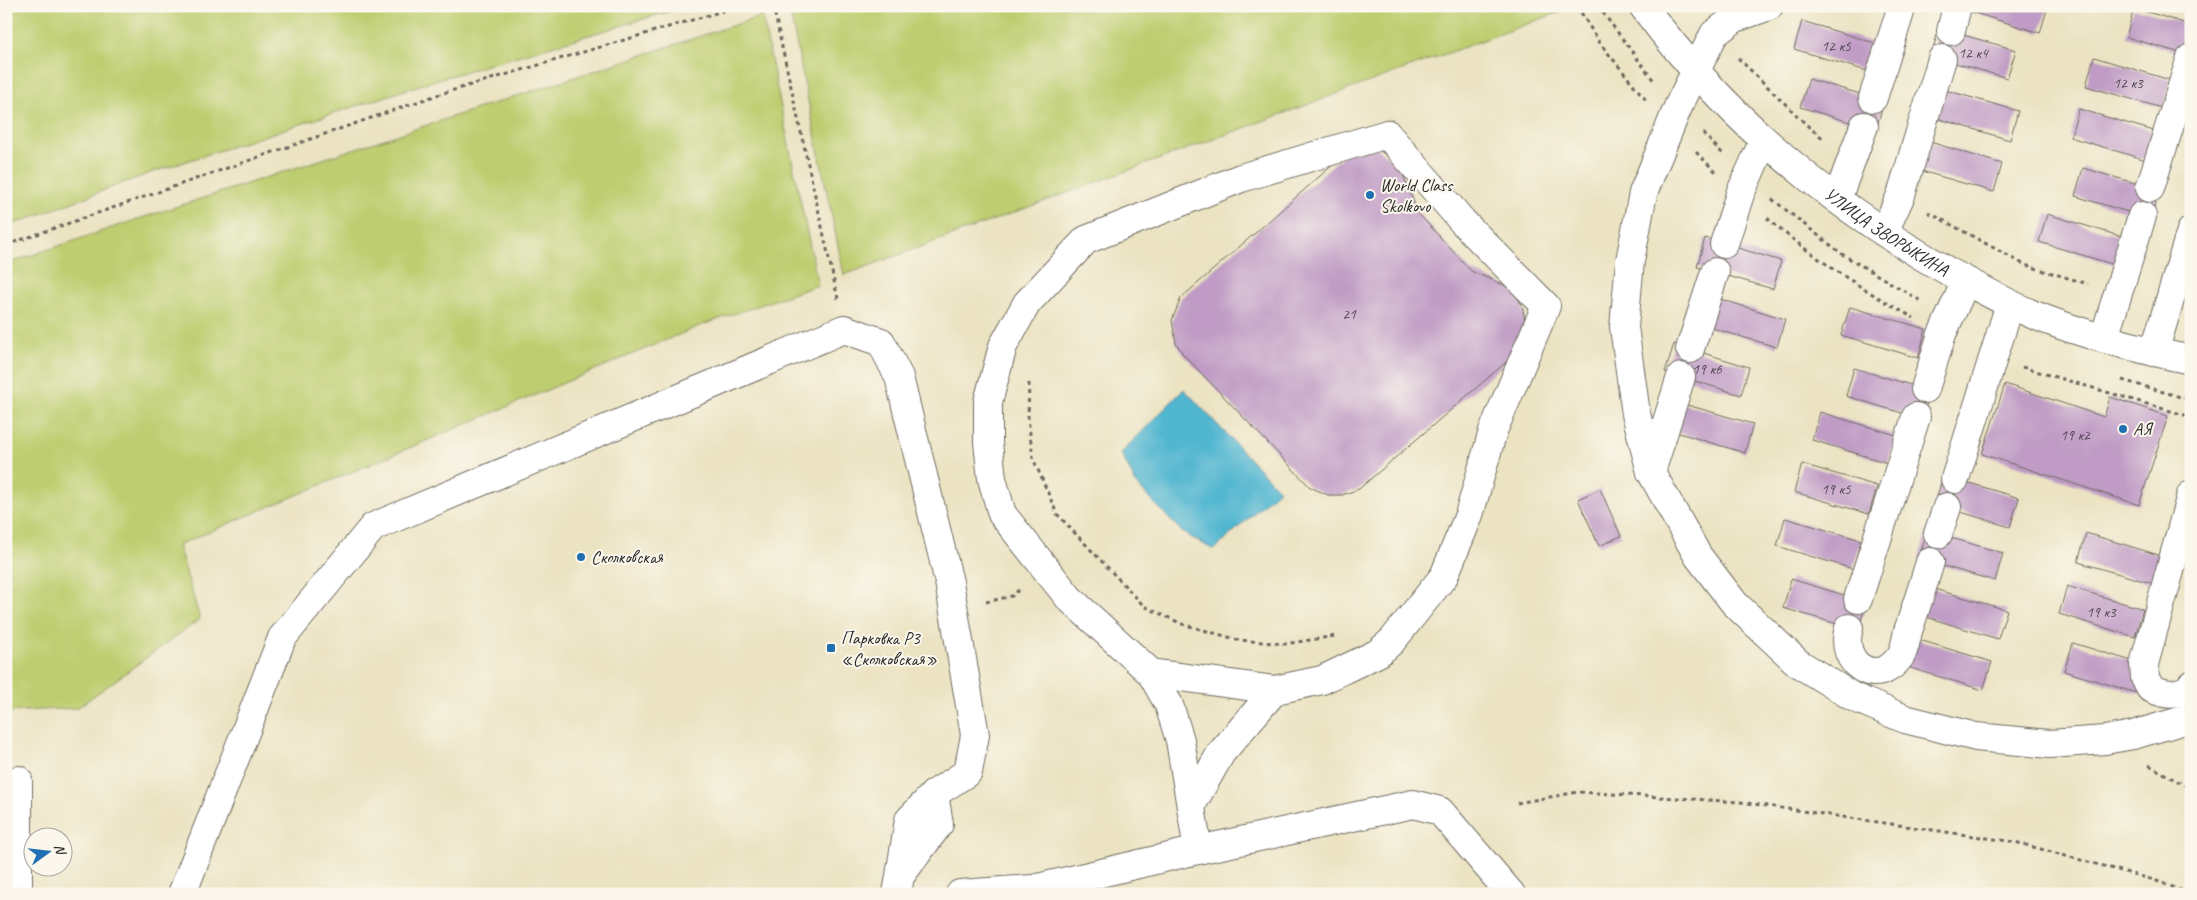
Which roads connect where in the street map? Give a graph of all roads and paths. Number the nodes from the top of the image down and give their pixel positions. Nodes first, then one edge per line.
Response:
1 (740, 6) edge
2 (773, 6) edge
3 (1643, 6) edge
4 (1769, 6) edge
5 (1902, 6) edge
6 (2191, 58) edge
7 (1942, 59) dead end
8 (1696, 72) junction
9 (1873, 98) dead end
10 (1864, 126) dead end
11 (1764, 140) junction
12 (2150, 188) dead end
13 (1837, 199) junction
14 (2142, 216) dead end
15 (2191, 231) edge
16 (1884, 232) junction
17 (1724, 244) dead end
18 (6, 245) edge
19 (1715, 272) dead end
20 (1966, 280) junction
21 (2010, 304) junction
22 (844, 329) junction
23 (2104, 338) junction
24 (1690, 349) dead end
25 (2154, 352) junction
26 (2191, 360) edge
27 (1681, 377) dead end
28 (1029, 381) dead end
29 (1925, 389) dead end
30 (1916, 417) dead end
31 (1651, 472) junction
32 (1955, 479) dead end
33 (2191, 495) edge
34 (1947, 507) dead end
35 (1938, 534) dead end
36 (1930, 562) dead end
37 (1858, 599) dead end
38 (1849, 628) dead end
39 (1340, 634) dead end
40 (1151, 673) junction
41 (2191, 685) edge
42 (1275, 690) junction
43 (2191, 718) edge
44 (18, 780) dead end
45 (1517, 803) dead end
46 (1192, 804) junction
47 (1198, 850) junction
48 (898, 886) edge
49 (18, 894) edge
50 (182, 894) edge
51 (960, 894) edge
52 (1511, 894) edge
53 (2191, 894) edge

1 - 18 path
2 - 22 path
3 - 8 street, УЛИЦА ЗВОРЫКИНА
4 - 8 street
5 - 9 street
6 - 12 street
7 - 16 street
8 - 11 street, УЛИЦА ЗВОРЫКИНА
8 - 31 street
10 - 13 street
11 - 13 street, УЛИЦА ЗВОРЫКИНА
11 - 17 street
13 - 16 street, УЛИЦА ЗВОРЫКИНА
14 - 23 street
15 - 25 street
16 - 20 street, УЛИЦА ЗВОРЫКИНА
19 - 24 street
20 - 21 street, УЛИЦА ЗВОРЫКИНА
20 - 29 street
21 - 23 street, УЛИЦА ЗВОРЫКИНА
21 - 32 street
22 - 48 street
22 - 50 street
23 - 25 street, УЛИЦА ЗВОРЫКИНА
25 - 26 street, УЛИЦА ЗВОРЫКИНА
27 - 31 street
28 - 39 path
30 - 37 street
31 - 43 street
33 - 41 street
34 - 35 street
36 - 38 street
40 - 42 street
40 - 42 street
40 - 46 street
42 - 46 street
44 - 49 street
45 - 53 path
46 - 47 street
47 - 51 street
47 - 52 street

